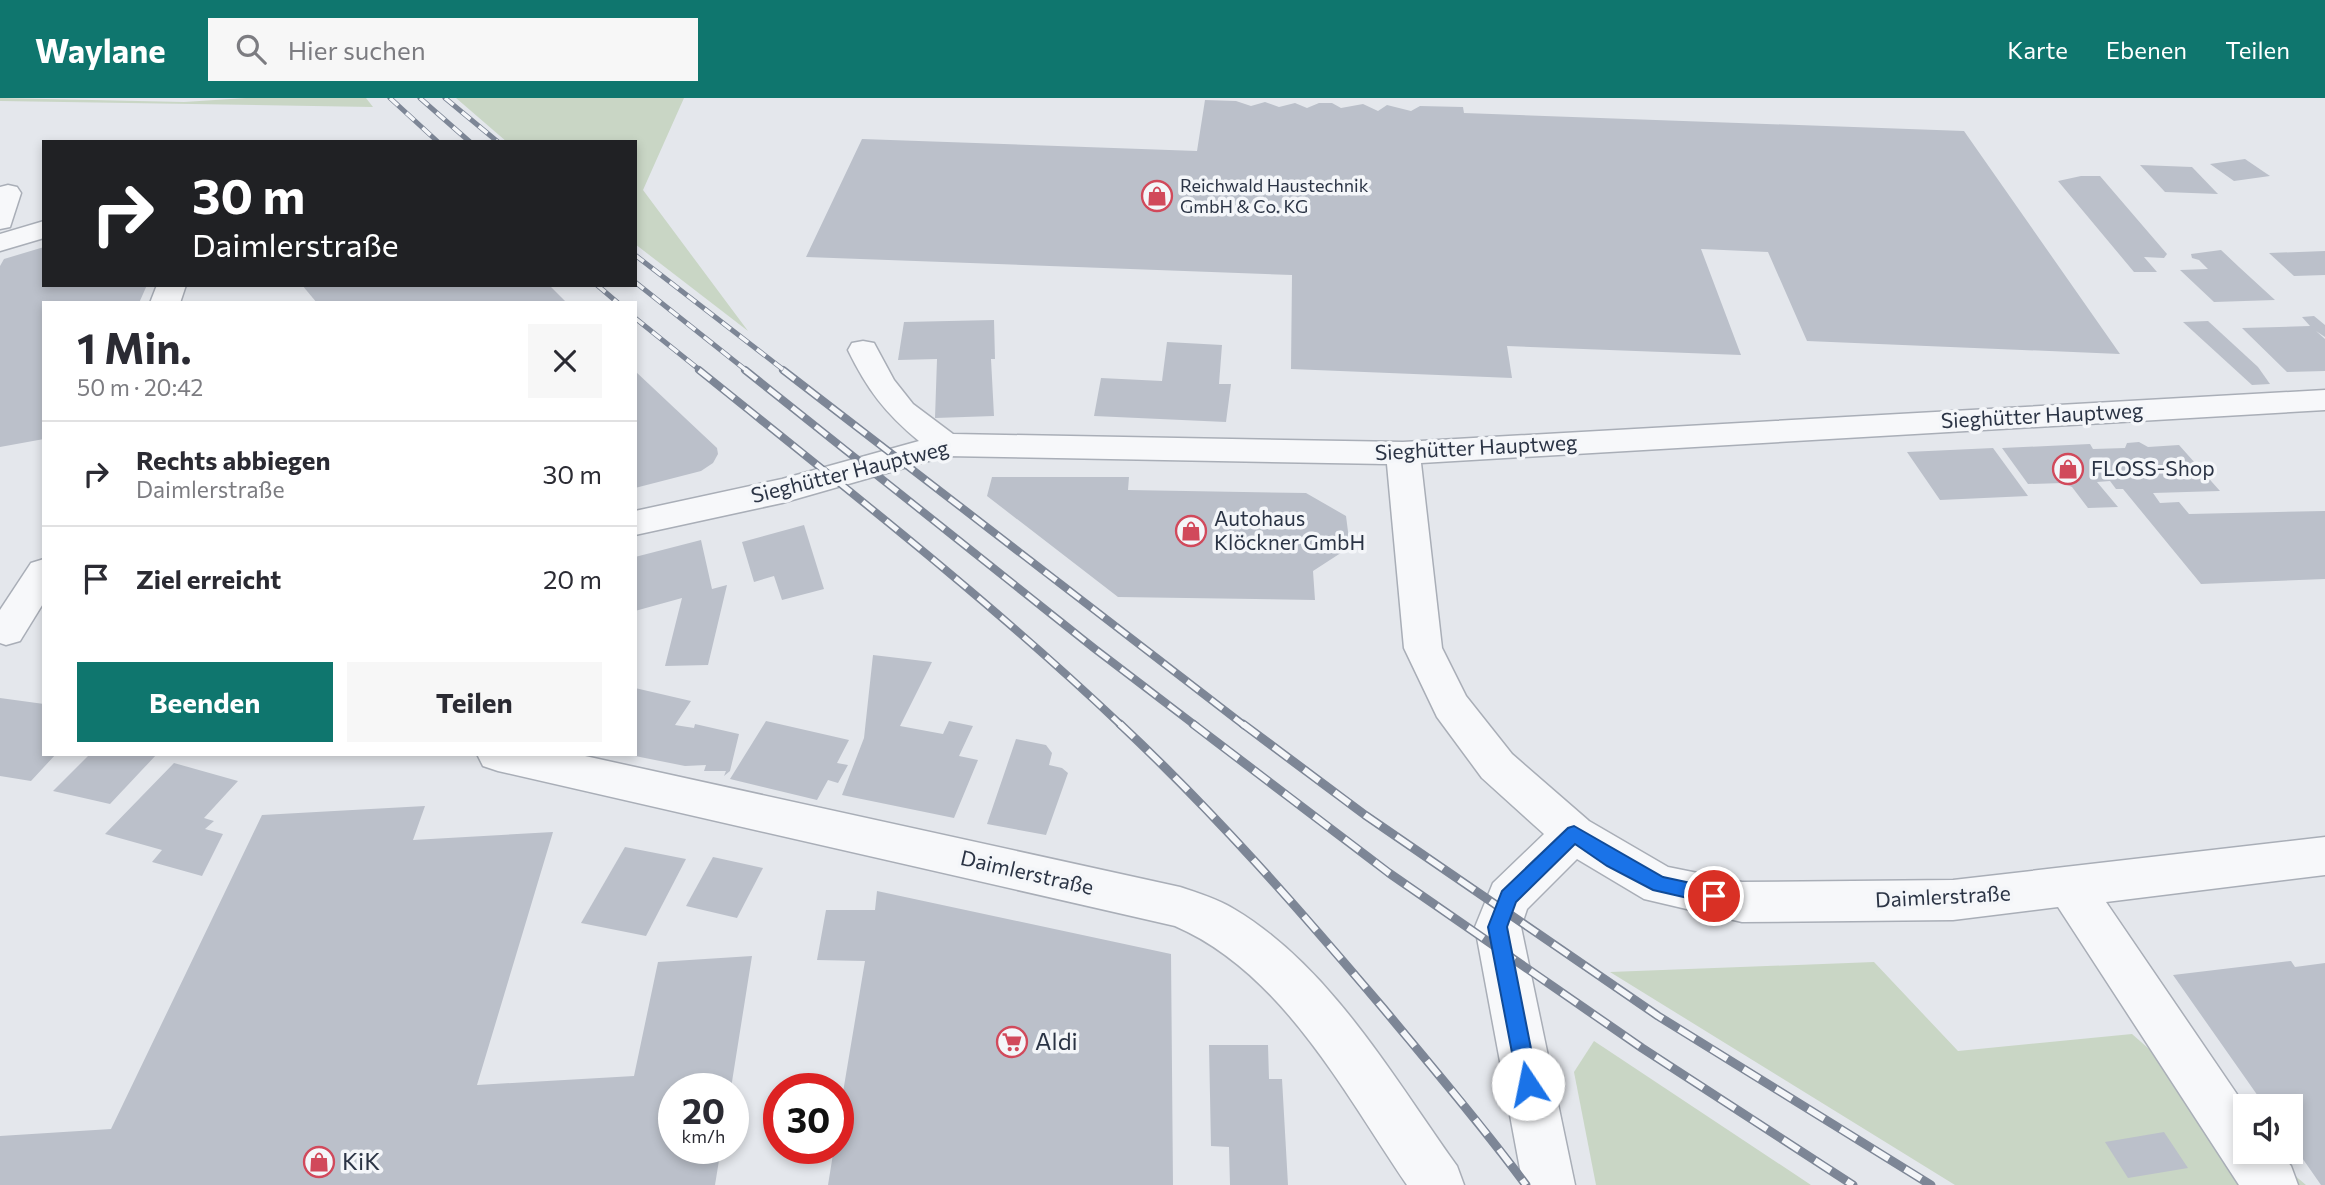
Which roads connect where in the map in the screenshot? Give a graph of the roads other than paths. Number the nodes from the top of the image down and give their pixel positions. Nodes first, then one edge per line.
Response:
1 (8, 193) dead end
2 (0, 222) edge
3 (36, 231) edge
4 (0, 243) edge
5 (863, 349) dead end
6 (2325, 400) edge
7 (945, 445) junction
8 (1403, 453) junction
9 (637, 523) edge
10 (42, 575) edge
11 (42, 629) edge
12 (3, 631) edge
13 (507, 756) edge
14 (1574, 834) junction
15 (2325, 856) edge
16 (2070, 887) junction
17 (2233, 1132) edge
18 (2256, 1164) edge
19 (1438, 1185) edge
20 (1549, 1185) edge
21 (2272, 1185) edge

1 - 2 street
2 - 3 street
3 - 4 street
5 - 7 street
6 - 8 street, Sieghütter Hauptweg
7 - 8 street, Sieghütter Hauptweg
7 - 9 street, Sieghütter Hauptweg
8 - 14 street, Daimlerstraße
10 - 12 street
11 - 12 street
13 - 19 street, Daimlerstraße
14 - 16 street, Daimlerstraße
14 - 20 street
15 - 16 street, Daimlerstraße
16 - 17 street
18 - 21 street

